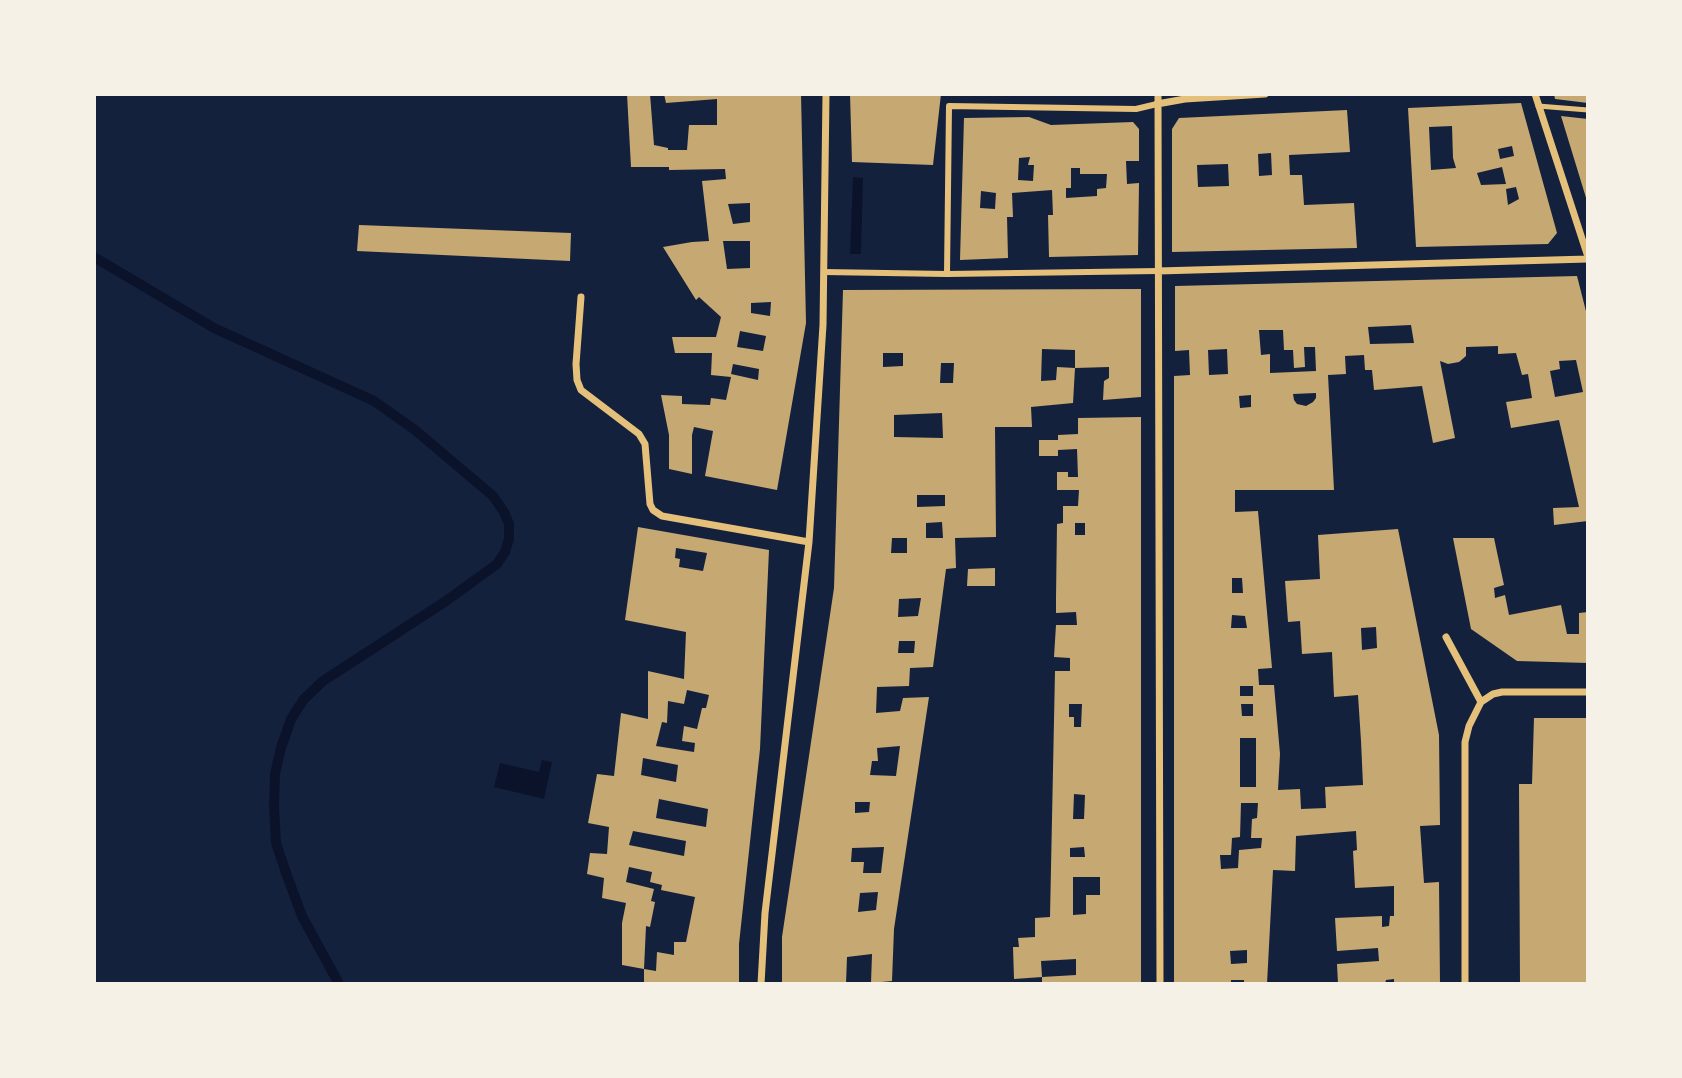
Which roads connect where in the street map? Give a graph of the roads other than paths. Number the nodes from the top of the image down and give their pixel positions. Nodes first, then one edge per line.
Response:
1 (826, 94) edge
2 (1158, 94) edge
3 (1265, 94) edge
4 (1535, 94) edge
5 (1157, 104) junction
6 (1538, 106) junction
7 (1587, 110) edge
8 (1587, 258) edge
9 (1158, 271) junction
10 (824, 272) junction
11 (947, 274) junction
12 (581, 297) dead end
13 (809, 542) junction
14 (1446, 637) dead end
15 (1587, 692) edge
16 (1481, 702) junction
17 (761, 984) edge
18 (1160, 984) edge
19 (1465, 984) edge

1 - 10 street
2 - 5 street
3 - 5 street
4 - 6 street
5 - 9 street
5 - 11 street
6 - 7 lane
6 - 8 street
8 - 9 street
9 - 11 street
9 - 18 street
10 - 11 street
10 - 13 street
12 - 13 street
13 - 17 street
14 - 16 street
15 - 16 street
16 - 19 street

